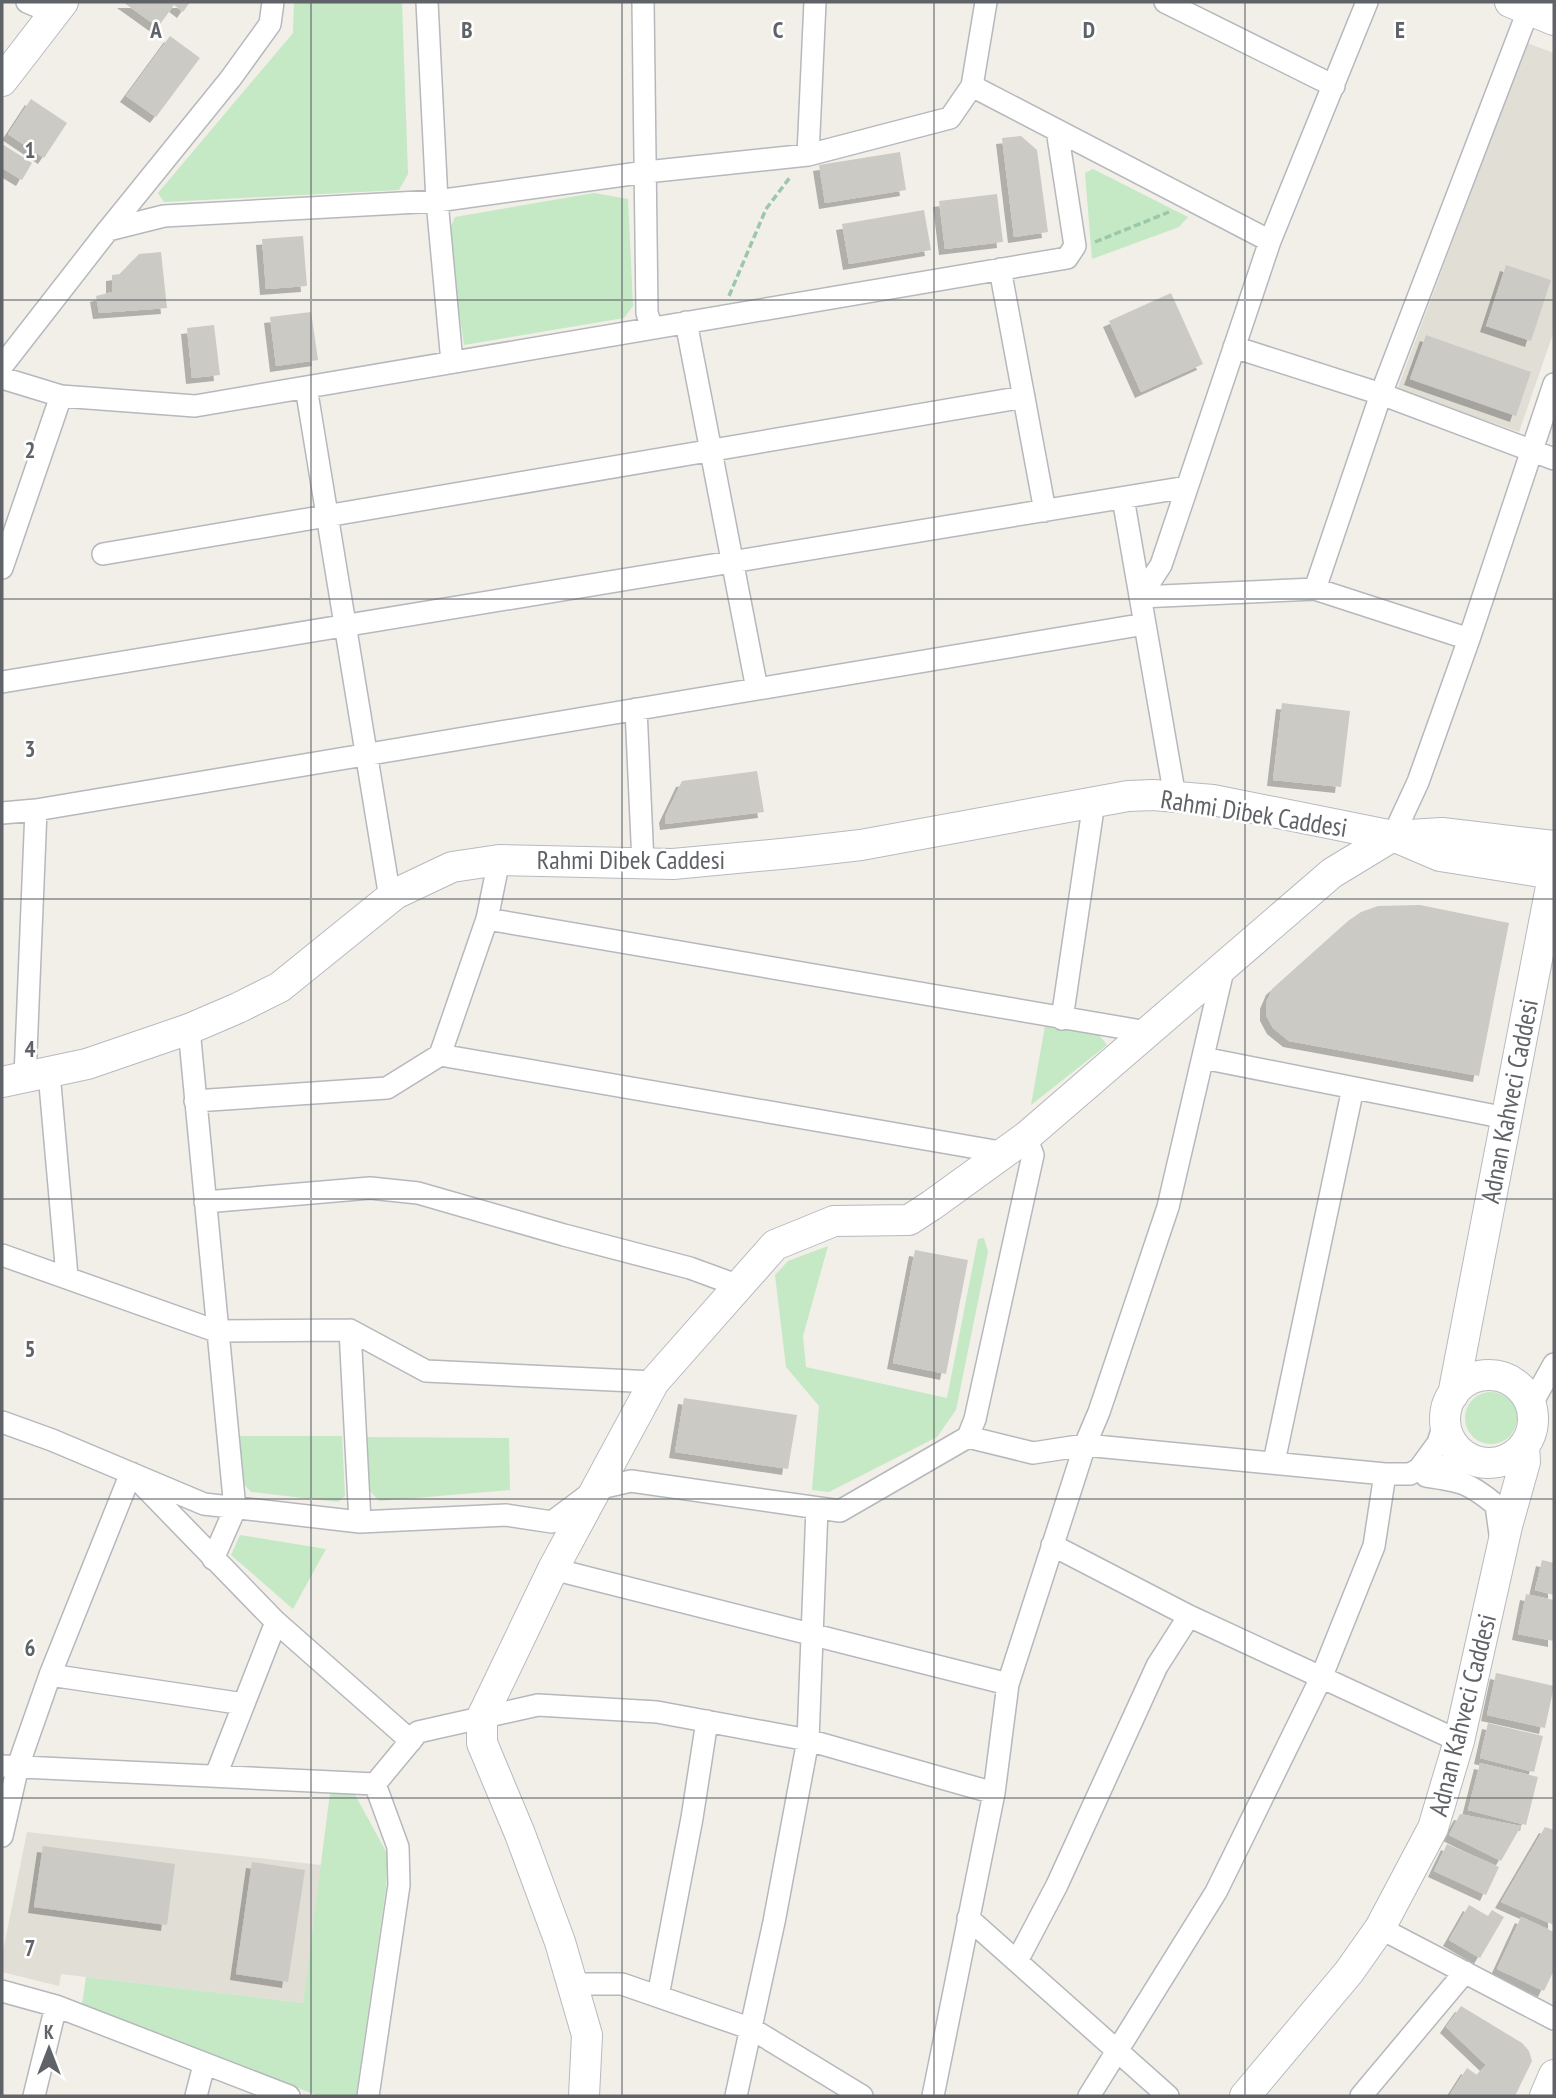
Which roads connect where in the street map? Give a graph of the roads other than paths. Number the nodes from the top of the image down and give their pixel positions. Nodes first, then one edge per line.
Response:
1 (273, 2) edge
2 (427, 2) edge
3 (643, 2) edge
4 (815, 2) edge
5 (986, 2) edge
6 (1165, 2) edge
7 (1367, 2) edge
8 (48, 5) edge
9 (1536, 8) edge
10 (2, 81) edge
11 (972, 86) junction
12 (1334, 86) junction
13 (1057, 130) junction
14 (808, 155) junction
15 (646, 172) junction
16 (437, 201) junction
17 (108, 230) junction
18 (1269, 241) junction
19 (1000, 269) junction
20 (686, 322) junction
21 (652, 328) junction
22 (1234, 347) junction
23 (452, 362) junction
24 (2, 366) edge
25 (2, 378) edge
26 (1554, 384) edge
27 (306, 387) junction
28 (1381, 394) junction
29 (61, 396) junction
30 (1024, 397) junction
31 (1532, 450) junction
32 (710, 451) junction
33 (1554, 458) edge
34 (1187, 487) junction
35 (1124, 498) junction
36 (1045, 511) junction
37 (327, 516) junction
38 (103, 554) dead end
39 (731, 562) junction
40 (2, 568) edge
41 (1315, 589) junction
42 (1140, 597) junction
43 (1145, 624) junction
44 (345, 625) junction
45 (1469, 639) junction
46 (2, 682) edge
47 (757, 689) junction
48 (636, 709) junction
49 (367, 755) junction
50 (1175, 797) junction
51 (1094, 802) junction
52 (36, 810) junction
53 (2, 813) edge
54 (1393, 836) junction
55 (499, 860) junction
56 (643, 863) junction
57 (1554, 866) edge
58 (390, 898) junction
59 (487, 919) junction
60 (1224, 966) junction
61 (1062, 1019) junction
62 (189, 1029) junction
63 (1147, 1032) junction
64 (440, 1055) junction
65 (1203, 1058) junction
66 (25, 1078) edge
67 (1353, 1088) junction
68 (195, 1101) junction
69 (1506, 1118) junction
70 (1016, 1145) junction
71 (205, 1202) junction
72 (2, 1255) edge
73 (66, 1276) junction
74 (739, 1286) junction
75 (350, 1330) junction
76 (216, 1331) junction
77 (1464, 1332) junction
78 (1554, 1364) edge
79 (1488, 1375) junction
80 (654, 1382) junction
81 (1449, 1408) junction
82 (2, 1422) edge
83 (1535, 1428) edge
84 (968, 1437) junction
85 (1085, 1445) junction
86 (1274, 1462) junction
87 (1486, 1462) junction
88 (1414, 1472) junction
89 (131, 1474) junction
90 (1385, 1474) junction
91 (596, 1489) junction
92 (817, 1508) junction
93 (235, 1509) junction
94 (360, 1522) junction
95 (1504, 1540) junction
96 (1052, 1545) junction
97 (213, 1559) junction
98 (554, 1569) junction
99 (1189, 1616) junction
100 (276, 1622) junction
101 (812, 1634) junction
102 (50, 1675) junction
103 (1321, 1678) junction
104 (1008, 1684) junction
105 (244, 1704) junction
106 (481, 1717) junction
107 (708, 1721) junction
108 (808, 1740) junction
109 (411, 1741) junction
110 (1459, 1741) junction
111 (10, 1766) edge
112 (216, 1775) junction
113 (375, 1784) junction
114 (994, 1793) junction
115 (2, 1836) edge
116 (968, 1918) junction
117 (1380, 1928) junction
118 (1017, 1961) junction
119 (1465, 1972) junction
120 (572, 1984) junction
121 (2, 1992) edge
122 (658, 1996) junction
123 (56, 2006) junction
124 (1554, 2019) edge
125 (752, 2029) junction
126 (1118, 2052) junction
127 (204, 2065) junction
128 (1554, 2075) edge
129 (34, 2096) edge
130 (196, 2096) edge
131 (289, 2096) edge
132 (368, 2096) edge
133 (584, 2096) edge
134 (736, 2096) edge
135 (862, 2096) edge
136 (933, 2096) edge
137 (1089, 2096) edge
138 (1167, 2096) edge
139 (1245, 2096) edge
140 (1361, 2096) edge
141 (1545, 2096) edge

1 - 17 street
2 - 16 street
3 - 15 street
4 - 14 street
5 - 11 street
6 - 12 street
7 - 12 street
8 - 10 street
9 - 28 street
11 - 13 street
11 - 14 street
12 - 18 street
13 - 18 street
13 - 19 street
14 - 15 street
15 - 16 street
15 - 21 street
16 - 17 street
16 - 23 street
17 - 24 street
18 - 22 street
19 - 20 street
19 - 30 street
20 - 21 street
20 - 32 street
21 - 23 street
22 - 28 street
22 - 34 street
23 - 27 street
25 - 29 street
26 - 31 street
27 - 29 street
27 - 37 street
28 - 31 street
28 - 41 street
29 - 40 street
30 - 32 street
30 - 36 street
31 - 33 street
31 - 45 street
32 - 37 street
32 - 39 street
34 - 35 street
34 - 42 street
35 - 36 street
35 - 42 street
36 - 39 street
37 - 38 street
37 - 44 street
39 - 44 street
39 - 47 street
41 - 42 street
41 - 45 street
42 - 43 street
43 - 47 street
43 - 50 street
44 - 46 street
44 - 49 street
45 - 54 street
47 - 48 street
48 - 49 street
48 - 56 street
49 - 52 street
49 - 58 street
50 - 51 street, Rahmi Dibek Caddesi
50 - 54 street, Rahmi Dibek Caddesi
51 - 56 street, Rahmi Dibek Caddesi
51 - 61 street
52 - 53 street
52 - 66 street
54 - 57 street, Rahmi Dibek Caddesi
54 - 60 street
55 - 56 street, Rahmi Dibek Caddesi
55 - 58 street, Rahmi Dibek Caddesi
55 - 59 street
57 - 69 street, Adnan Kahveci Caddesi
58 - 62 street, Rahmi Dibek Caddesi
59 - 61 street
59 - 64 street
60 - 63 street
60 - 65 street
61 - 63 street
62 - 66 street, Rahmi Dibek Caddesi
62 - 68 street
63 - 70 street
64 - 68 street
64 - 70 street
65 - 67 street
65 - 85 street
66 - 73 street
67 - 69 street
67 - 86 street
68 - 71 street
69 - 77 street, Adnan Kahveci Caddesi
70 - 74 street
70 - 84 street
71 - 74 street
71 - 76 street
72 - 73 street
73 - 76 street
74 - 80 street
75 - 76 street
75 - 80 street
75 - 94 street
76 - 93 street
77 - 79 street
77 - 81 street, Adnan Kahveci Caddesi
78 - 83 street
79 - 81 street
79 - 83 street
80 - 91 street
81 - 87 street
81 - 88 street
82 - 89 street
83 - 87 street
83 - 95 street, Adnan Kahveci Caddesi
84 - 85 street
84 - 92 street
85 - 86 street
85 - 96 street
86 - 90 street
87 - 88 street
87 - 95 street, Adnan Kahveci Caddesi
88 - 90 street
88 - 95 street
89 - 93 street
89 - 97 street
89 - 102 street
90 - 103 street
91 - 92 street
91 - 94 street
91 - 98 street
92 - 101 street
93 - 94 street
93 - 97 street
95 - 110 street, Adnan Kahveci Caddesi
96 - 99 street
96 - 104 street
97 - 100 street
98 - 101 street
98 - 106 street
99 - 103 street
99 - 118 street
100 - 105 street
100 - 109 street
101 - 104 street
101 - 108 street
102 - 105 street
102 - 111 street
103 - 110 street
103 - 126 street
104 - 114 street
105 - 112 street
106 - 107 street
106 - 109 street
106 - 120 street
107 - 108 street
107 - 122 street
108 - 114 street
108 - 125 street
109 - 113 street
110 - 117 street, Adnan Kahveci Caddesi
111 - 112 street
111 - 115 street
112 - 113 street
113 - 132 street
114 - 116 street
116 - 118 street
116 - 136 street
117 - 119 street
117 - 139 street, Adnan Kahveci Caddesi
118 - 126 street
119 - 124 street
119 - 140 street
120 - 122 street
120 - 133 street
121 - 123 street
122 - 125 street
123 - 127 street
123 - 129 street
125 - 134 street
125 - 135 street
126 - 137 street
126 - 138 street
127 - 130 street
127 - 131 street
128 - 141 street

